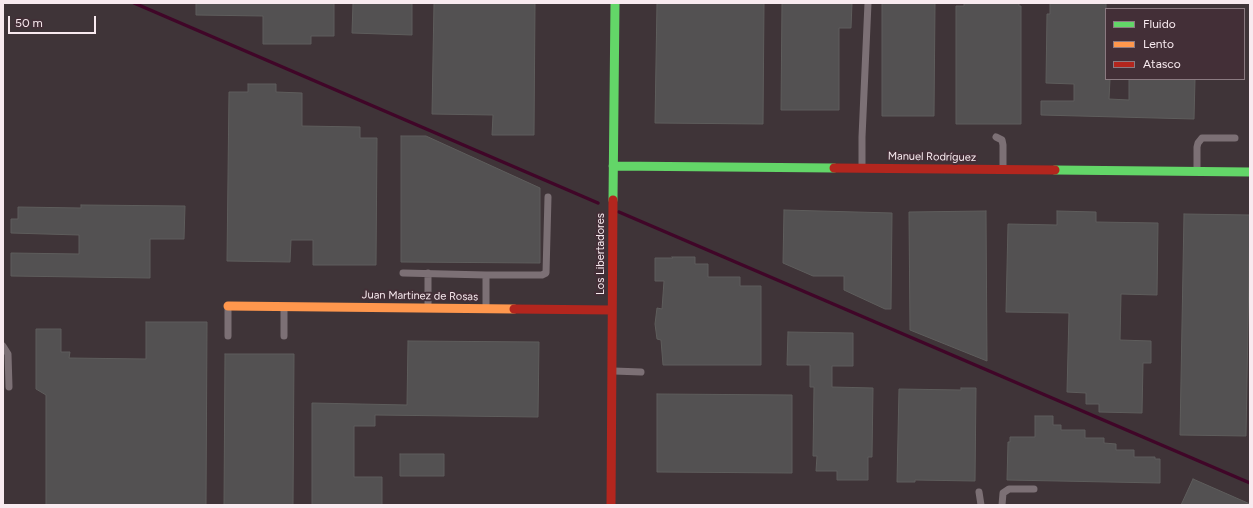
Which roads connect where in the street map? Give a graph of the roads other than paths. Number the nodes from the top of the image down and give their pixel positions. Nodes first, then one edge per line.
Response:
1 (615, 3) edge
2 (868, 3) edge
3 (996, 137) dead end
4 (1235, 138) dead end
5 (613, 166) junction
6 (862, 168) junction
7 (1002, 170) junction
8 (1197, 171) junction
9 (1250, 172) edge
10 (548, 197) dead end
11 (403, 273) dead end
12 (428, 274) junction
13 (486, 275) junction
14 (228, 306) joint
15 (284, 307) junction
16 (428, 308) junction
17 (486, 309) junction
18 (612, 310) junction
19 (228, 336) dead end
20 (284, 336) dead end
21 (3, 346) edge
22 (612, 371) junction
23 (641, 372) dead end
24 (9, 387) dead end
25 (1034, 489) dead end
26 (979, 492) dead end
27 (611, 505) edge
28 (981, 505) edge
29 (1002, 505) edge

1 - 5 street, Los Libertadores
2 - 6 lane
3 - 7 lane
4 - 8 lane
5 - 6 street, Manuel Rodríguez
5 - 18 street, Los Libertadores
6 - 7 street, Manuel Rodríguez
7 - 8 street, Manuel Rodríguez
8 - 9 street, Manuel Rodríguez
10 - 13 lane
11 - 12 lane
12 - 13 lane
12 - 16 lane
13 - 17 lane
14 - 15 street, Juan Martinez de Rosas
14 - 19 lane
15 - 16 street, Juan Martinez de Rosas
15 - 20 lane
16 - 17 street, Juan Martinez de Rosas
17 - 18 street, Juan Martinez de Rosas
18 - 22 street, Los Libertadores
21 - 24 lane
22 - 23 lane
22 - 27 street, Los Libertadores
25 - 29 lane
26 - 28 lane

